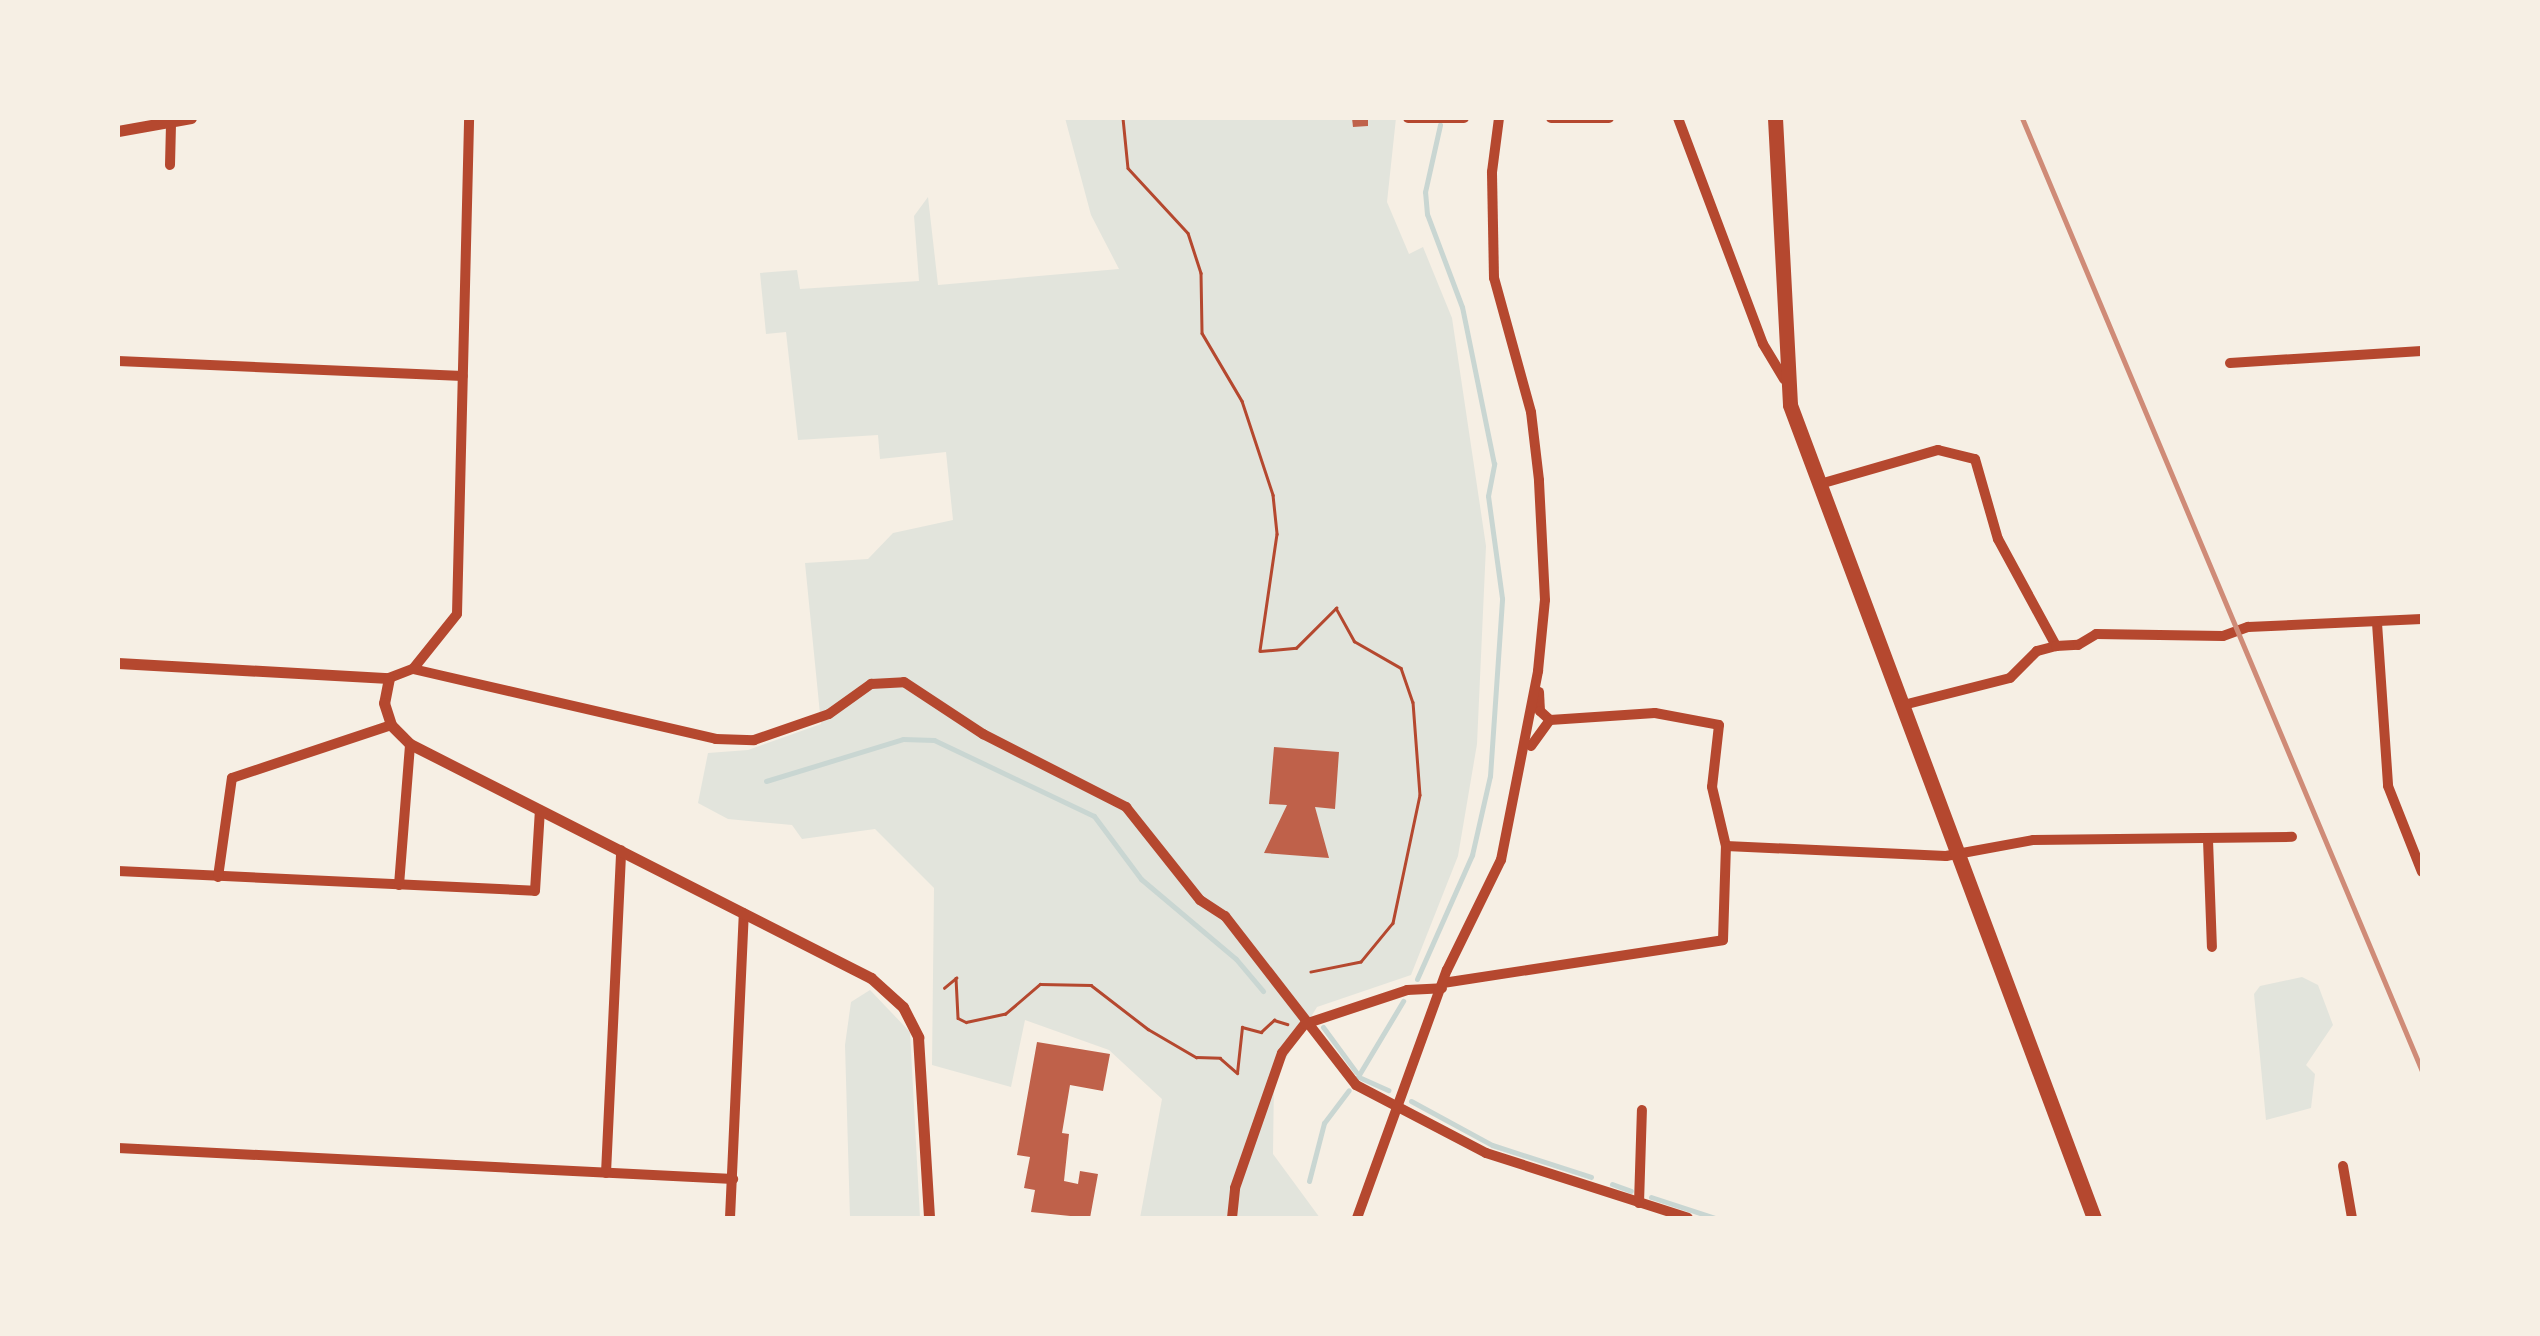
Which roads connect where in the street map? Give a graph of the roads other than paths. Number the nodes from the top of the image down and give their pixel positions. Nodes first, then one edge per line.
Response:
1 (190, 118) edge
2 (469, 118) edge
3 (1408, 118) edge
4 (1464, 118) edge
5 (1499, 118) edge
6 (1552, 118) edge
7 (1609, 118) edge
8 (1678, 118) edge
9 (1779, 118) edge
10 (171, 123) junction
11 (118, 131) edge
12 (170, 165) dead end
13 (2422, 351) edge
14 (118, 361) edge
15 (2230, 364) dead end
16 (463, 376) junction
17 (1784, 379) junction
18 (1820, 484) junction
19 (2422, 619) edge
20 (2377, 623) junction
21 (2056, 646) junction
22 (118, 663) edge
23 (413, 668) junction
24 (1538, 671) junction
25 (388, 678) junction
26 (1903, 705) junction
27 (1550, 720) junction
28 (391, 725) junction
29 (410, 744) junction
30 (1522, 773) junction
31 (540, 810) junction
32 (2292, 837) dead end
33 (2208, 840) junction
34 (1726, 846) junction
35 (621, 850) junction
36 (1958, 854) junction
37 (118, 871) edge
38 (2422, 872) edge
39 (218, 877) junction
40 (398, 885) junction
41 (744, 913) junction
42 (2212, 947) dead end
43 (1443, 985) junction
44 (1305, 1024) junction
45 (1399, 1104) junction
46 (1642, 1110) dead end
47 (118, 1148) edge
48 (2343, 1166) dead end
49 (606, 1173) junction
50 (732, 1180) junction
51 (1639, 1203) junction
52 (730, 1218) edge
53 (929, 1218) edge
54 (1232, 1218) edge
55 (1357, 1218) edge
56 (1688, 1218) edge
57 (2094, 1218) edge
58 (2352, 1218) edge

1 - 10 street
2 - 16 street
3 - 4 street
5 - 24 street
6 - 7 street
8 - 17 street
9 - 17 highway
10 - 11 street
10 - 12 street
13 - 15 street
14 - 16 street
16 - 23 street
17 - 18 highway
18 - 21 street
18 - 26 highway
19 - 20 street
20 - 21 street
20 - 38 street
21 - 26 street
22 - 25 street
23 - 25 street
23 - 44 street
24 - 27 street
24 - 30 street
25 - 28 street
26 - 36 highway
27 - 30 street
27 - 34 street
28 - 29 street
28 - 39 street
29 - 31 street
29 - 40 street
30 - 43 street
31 - 35 street
31 - 40 street
32 - 33 street
33 - 36 street
33 - 42 street
34 - 36 street
34 - 43 street
35 - 41 street
35 - 49 street
36 - 57 highway
37 - 39 street
39 - 40 street
41 - 50 street
41 - 53 street
43 - 44 street
43 - 45 street
44 - 45 street
44 - 54 street
45 - 51 street
45 - 55 street
46 - 51 street
47 - 49 street
48 - 58 street
49 - 50 street
50 - 52 street
51 - 56 street

